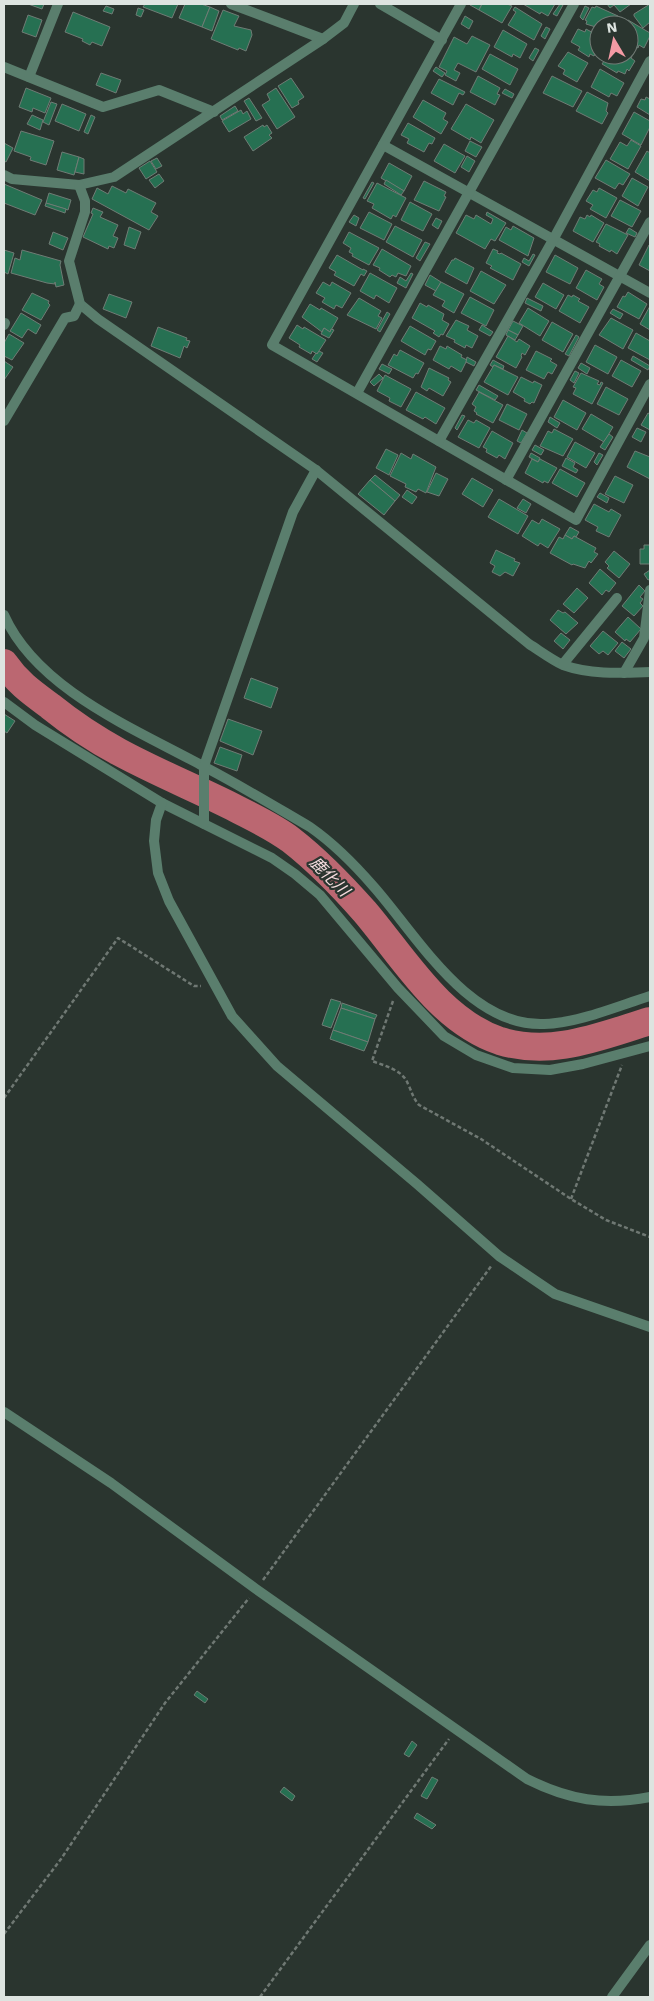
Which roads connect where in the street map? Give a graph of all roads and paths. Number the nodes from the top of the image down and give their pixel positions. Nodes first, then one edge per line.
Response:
1 (58, 4) edge
2 (231, 4) edge
3 (354, 4) edge
4 (380, 4) edge
5 (461, 4) edge
6 (574, 4) edge
7 (323, 39) junction
8 (442, 40) junction
9 (650, 61) edge
10 (4, 67) edge
11 (29, 77) junction
12 (214, 112) junction
13 (383, 145) junction
14 (4, 175) edge
15 (79, 185) junction
16 (468, 192) junction
17 (650, 222) edge
18 (553, 240) junction
19 (620, 276) junction
20 (650, 293) edge
21 (80, 304) junction
22 (650, 384) edge
23 (357, 393) junction
24 (648, 395) edge
25 (4, 422) edge
26 (439, 442) junction
27 (316, 470) junction
28 (506, 480) junction
29 (650, 590) edge
30 (617, 598) dead end
31 (4, 615) edge
32 (563, 664) junction
33 (624, 672) junction
34 (650, 672) edge
35 (4, 702) edge
36 (204, 766) junction
37 (162, 803) junction
38 (204, 821) junction
39 (215, 986) junction
40 (398, 988) junction
41 (650, 996) edge
42 (650, 1046) edge
43 (627, 1053) junction
44 (4, 1098) edge
45 (571, 1199) junction
46 (650, 1237) edge
47 (498, 1256) junction
48 (650, 1327) edge
49 (4, 1412) edge
50 (256, 1589) junction
51 (456, 1730) junction
52 (650, 1797) edge
53 (4, 1934) edge
54 (650, 1945) edge
55 (260, 1997) edge
56 (612, 1997) edge

1 - 11 street
2 - 7 street
3 - 7 street
4 - 8 street
5 - 8 street
6 - 16 street
7 - 12 street
8 - 13 street
9 - 18 street
10 - 11 street
11 - 12 street
12 - 15 street
13 - 16 street
13 - 23 street
14 - 15 street
15 - 21 street
16 - 18 street
16 - 23 street
17 - 19 street
18 - 19 street
18 - 26 street
19 - 20 street
19 - 28 street
21 - 25 street
21 - 27 street
22 - 24 street
23 - 26 street
24 - 28 street
26 - 28 street
27 - 32 street
27 - 36 street
29 - 33 street
30 - 32 street
31 - 36 street
32 - 33 street
33 - 34 street
35 - 37 street
36 - 38 street
36 - 41 street
37 - 38 street
37 - 39 street
38 - 40 street
39 - 44 path
39 - 47 street
40 - 43 street
40 - 45 path
42 - 43 street
43 - 45 path
45 - 46 path
47 - 48 street
47 - 50 path
49 - 50 street
50 - 51 street
50 - 53 path
51 - 52 street
51 - 55 path
54 - 56 street

